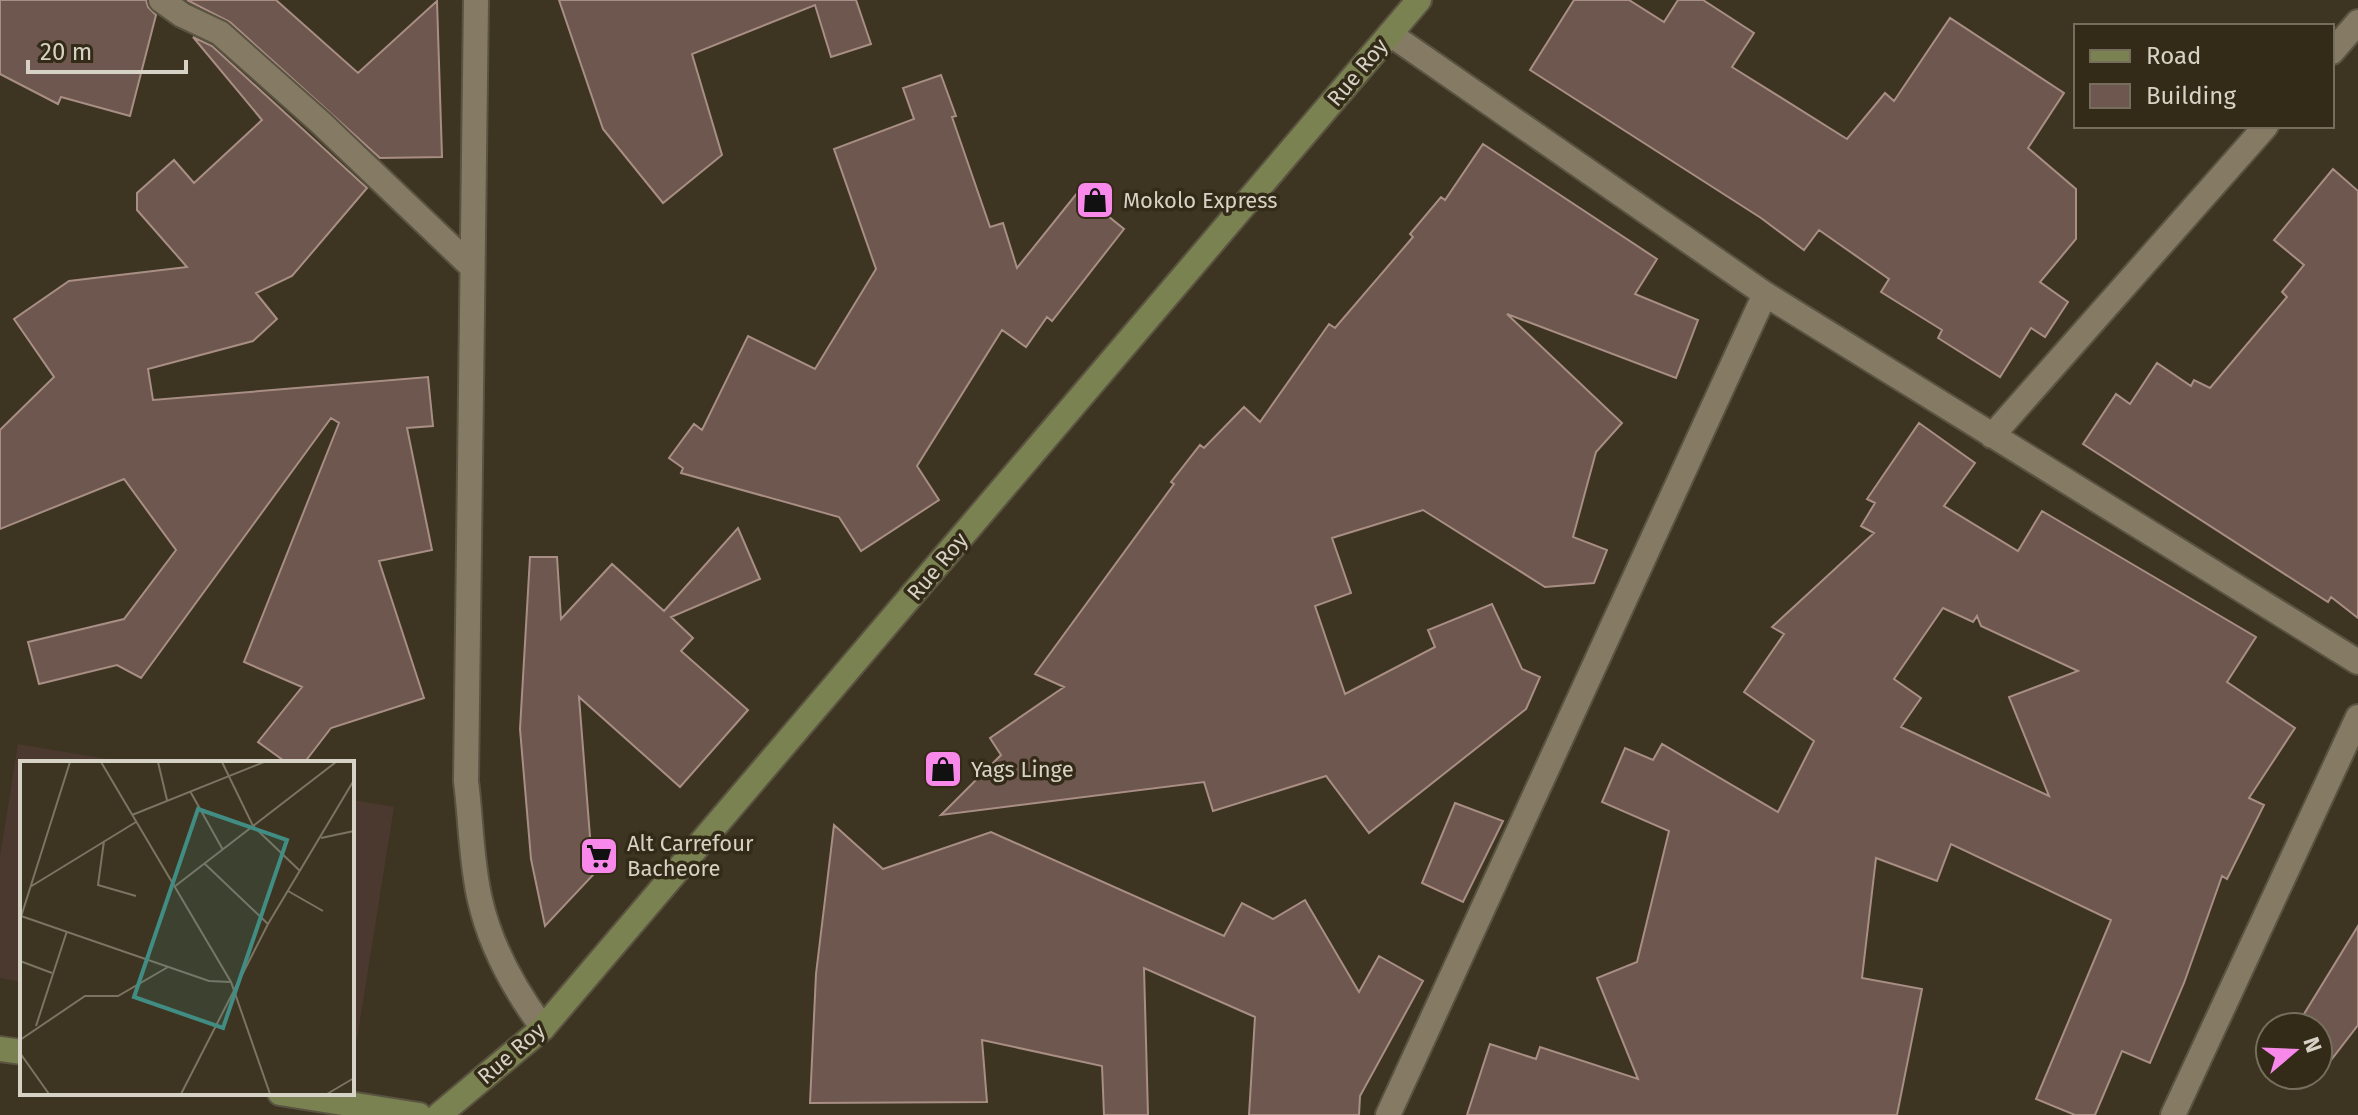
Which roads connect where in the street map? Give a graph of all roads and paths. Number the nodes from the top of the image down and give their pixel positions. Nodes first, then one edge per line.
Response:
1 (161, 0) edge
2 (476, 0) edge
3 (1419, 0) edge
4 (2358, 22) edge
5 (1390, 34) junction
6 (2334, 50) edge
7 (2264, 128) edge
8 (472, 267) junction
9 (1765, 294) junction
10 (1992, 436) junction
11 (2358, 662) edge
12 (2358, 717) edge
13 (543, 1028) junction
14 (0, 1049) edge
15 (20, 1052) edge
16 (293, 1095) edge
17 (419, 1115) edge
18 (439, 1115) edge
19 (1388, 1115) edge
20 (2173, 1115) edge

1 - 8 street
2 - 8 street
3 - 5 main road, Rue Roy
4 - 6 street
5 - 9 street
5 - 13 main road, Rue Roy
7 - 10 street
8 - 13 street
9 - 10 street
9 - 19 street
10 - 11 street
12 - 20 street
13 - 18 main road, Rue Roy
14 - 15 main road
16 - 17 main road

